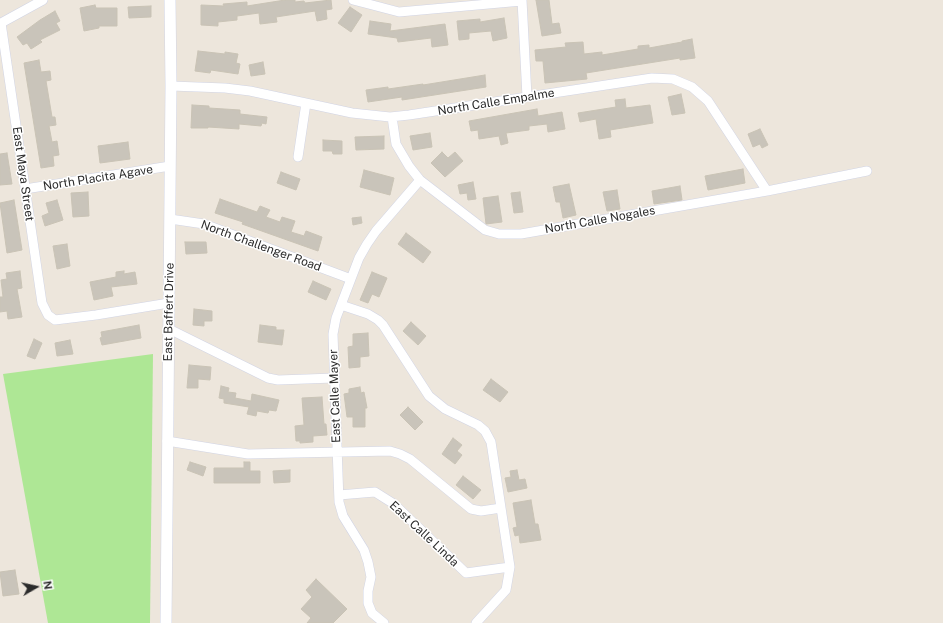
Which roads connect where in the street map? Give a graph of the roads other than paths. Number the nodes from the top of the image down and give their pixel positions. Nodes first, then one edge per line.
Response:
1 (43, 0) edge
2 (170, 0) edge
3 (353, 0) edge
4 (522, 1) edge
5 (171, 86) junction
6 (527, 97) junction
7 (306, 103) junction
8 (392, 116) junction
9 (298, 157) dead end
10 (170, 166) junction
11 (867, 171) dead end
12 (420, 180) junction
13 (25, 189) junction
14 (766, 191) junction
15 (170, 219) junction
16 (351, 279) junction
17 (169, 303) junction
18 (341, 305) junction
19 (169, 329) junction
20 (334, 378) junction
21 (167, 441) junction
22 (337, 453) junction
23 (339, 495) junction
24 (500, 508) junction
25 (510, 567) junction
26 (166, 623) edge
27 (384, 623) edge
28 (476, 623) edge

1 - 13 street, East Maya Street
2 - 5 street, East Baffert Drive
3 - 4 street
4 - 6 street
5 - 7 street, North Calle Empalme
5 - 10 street, East Baffert Drive
6 - 8 street, North Calle Empalme
6 - 14 street, North Calle Empalme
7 - 8 street, North Calle Empalme
7 - 9 street
8 - 12 street, North Calle Nogales
10 - 13 street, North Placita Agave
10 - 15 street, East Baffert Drive
11 - 14 street, North Calle Nogales
12 - 14 street, North Calle Nogales
12 - 16 street, East Calle Mayer
13 - 17 street, East Maya Street
15 - 16 street, North Challenger Road
15 - 17 street, East Baffert Drive
16 - 18 street, East Calle Mayer
17 - 19 street, East Baffert Drive
18 - 20 street, East Calle Mayer
18 - 24 street
19 - 20 street
19 - 21 street, East Baffert Drive
20 - 22 street, East Calle Mayer
21 - 22 street
21 - 26 street, East Baffert Drive
22 - 23 street, East Calle Mayer
22 - 24 street
23 - 25 street, East Calle Linda
23 - 27 street, East Calle Mayer
24 - 25 street
25 - 28 street

